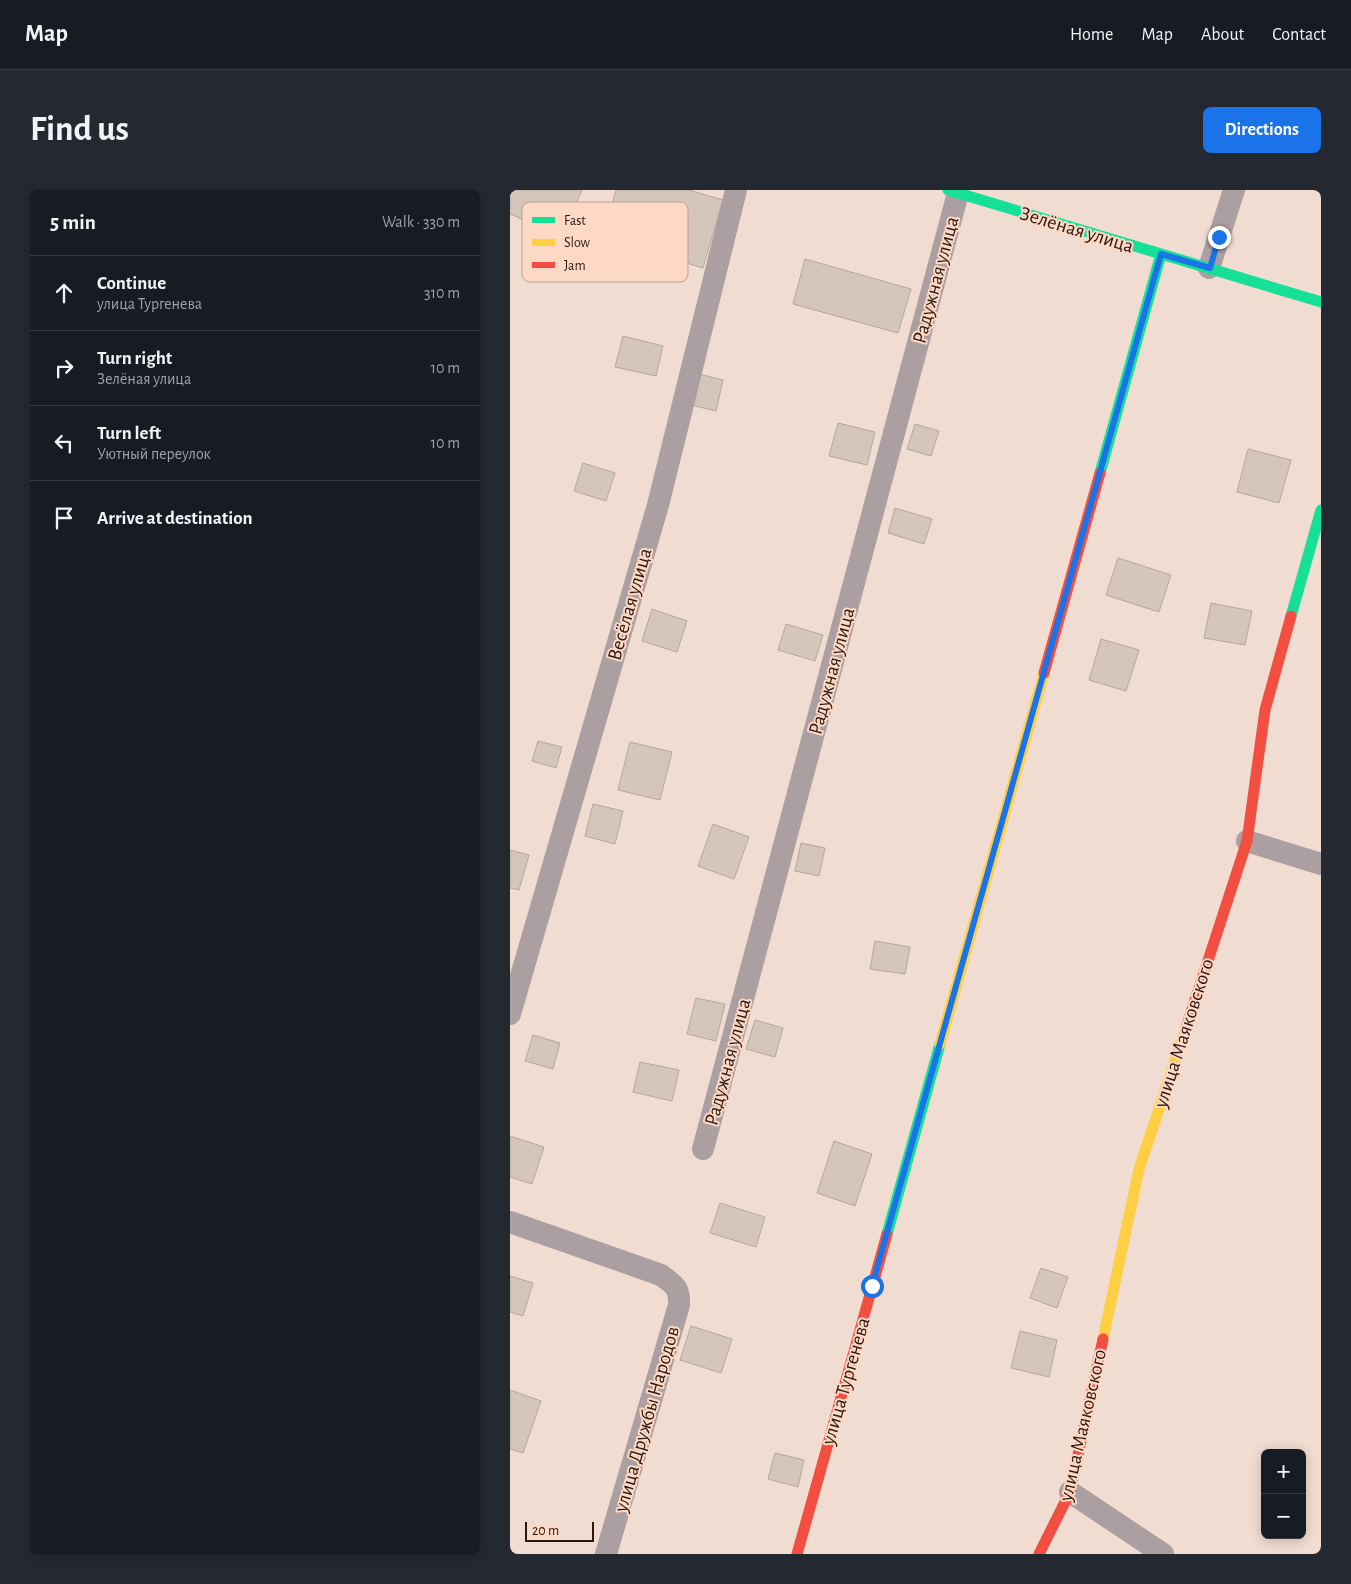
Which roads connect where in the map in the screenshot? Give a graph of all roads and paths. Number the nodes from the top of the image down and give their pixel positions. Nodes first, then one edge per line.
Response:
1 (736, 190) edge
2 (1234, 190) edge
3 (953, 192) edge
4 (1161, 254) junction
5 (1210, 268) junction
6 (1321, 302) edge
7 (1321, 510) edge
8 (1247, 841) junction
9 (1321, 864) edge
10 (510, 1014) edge
11 (704, 1149) dead end
12 (510, 1222) edge
13 (1070, 1492) junction
14 (606, 1554) edge
15 (797, 1554) edge
16 (1039, 1554) edge
17 (1163, 1554) edge

1 - 10 street, Весёлая улица
2 - 5 street
3 - 4 street, Зелёная улица
3 - 11 street, Радужная улица
4 - 5 street, Зелёная улица
4 - 15 street, улица Тургенева
5 - 6 street, Зелёная улица
7 - 8 street, улица Маяковского
8 - 9 street
8 - 13 street, улица Маяковского
12 - 14 street, улица Дружбы Народов
13 - 16 street, улица Маяковского
13 - 17 street

